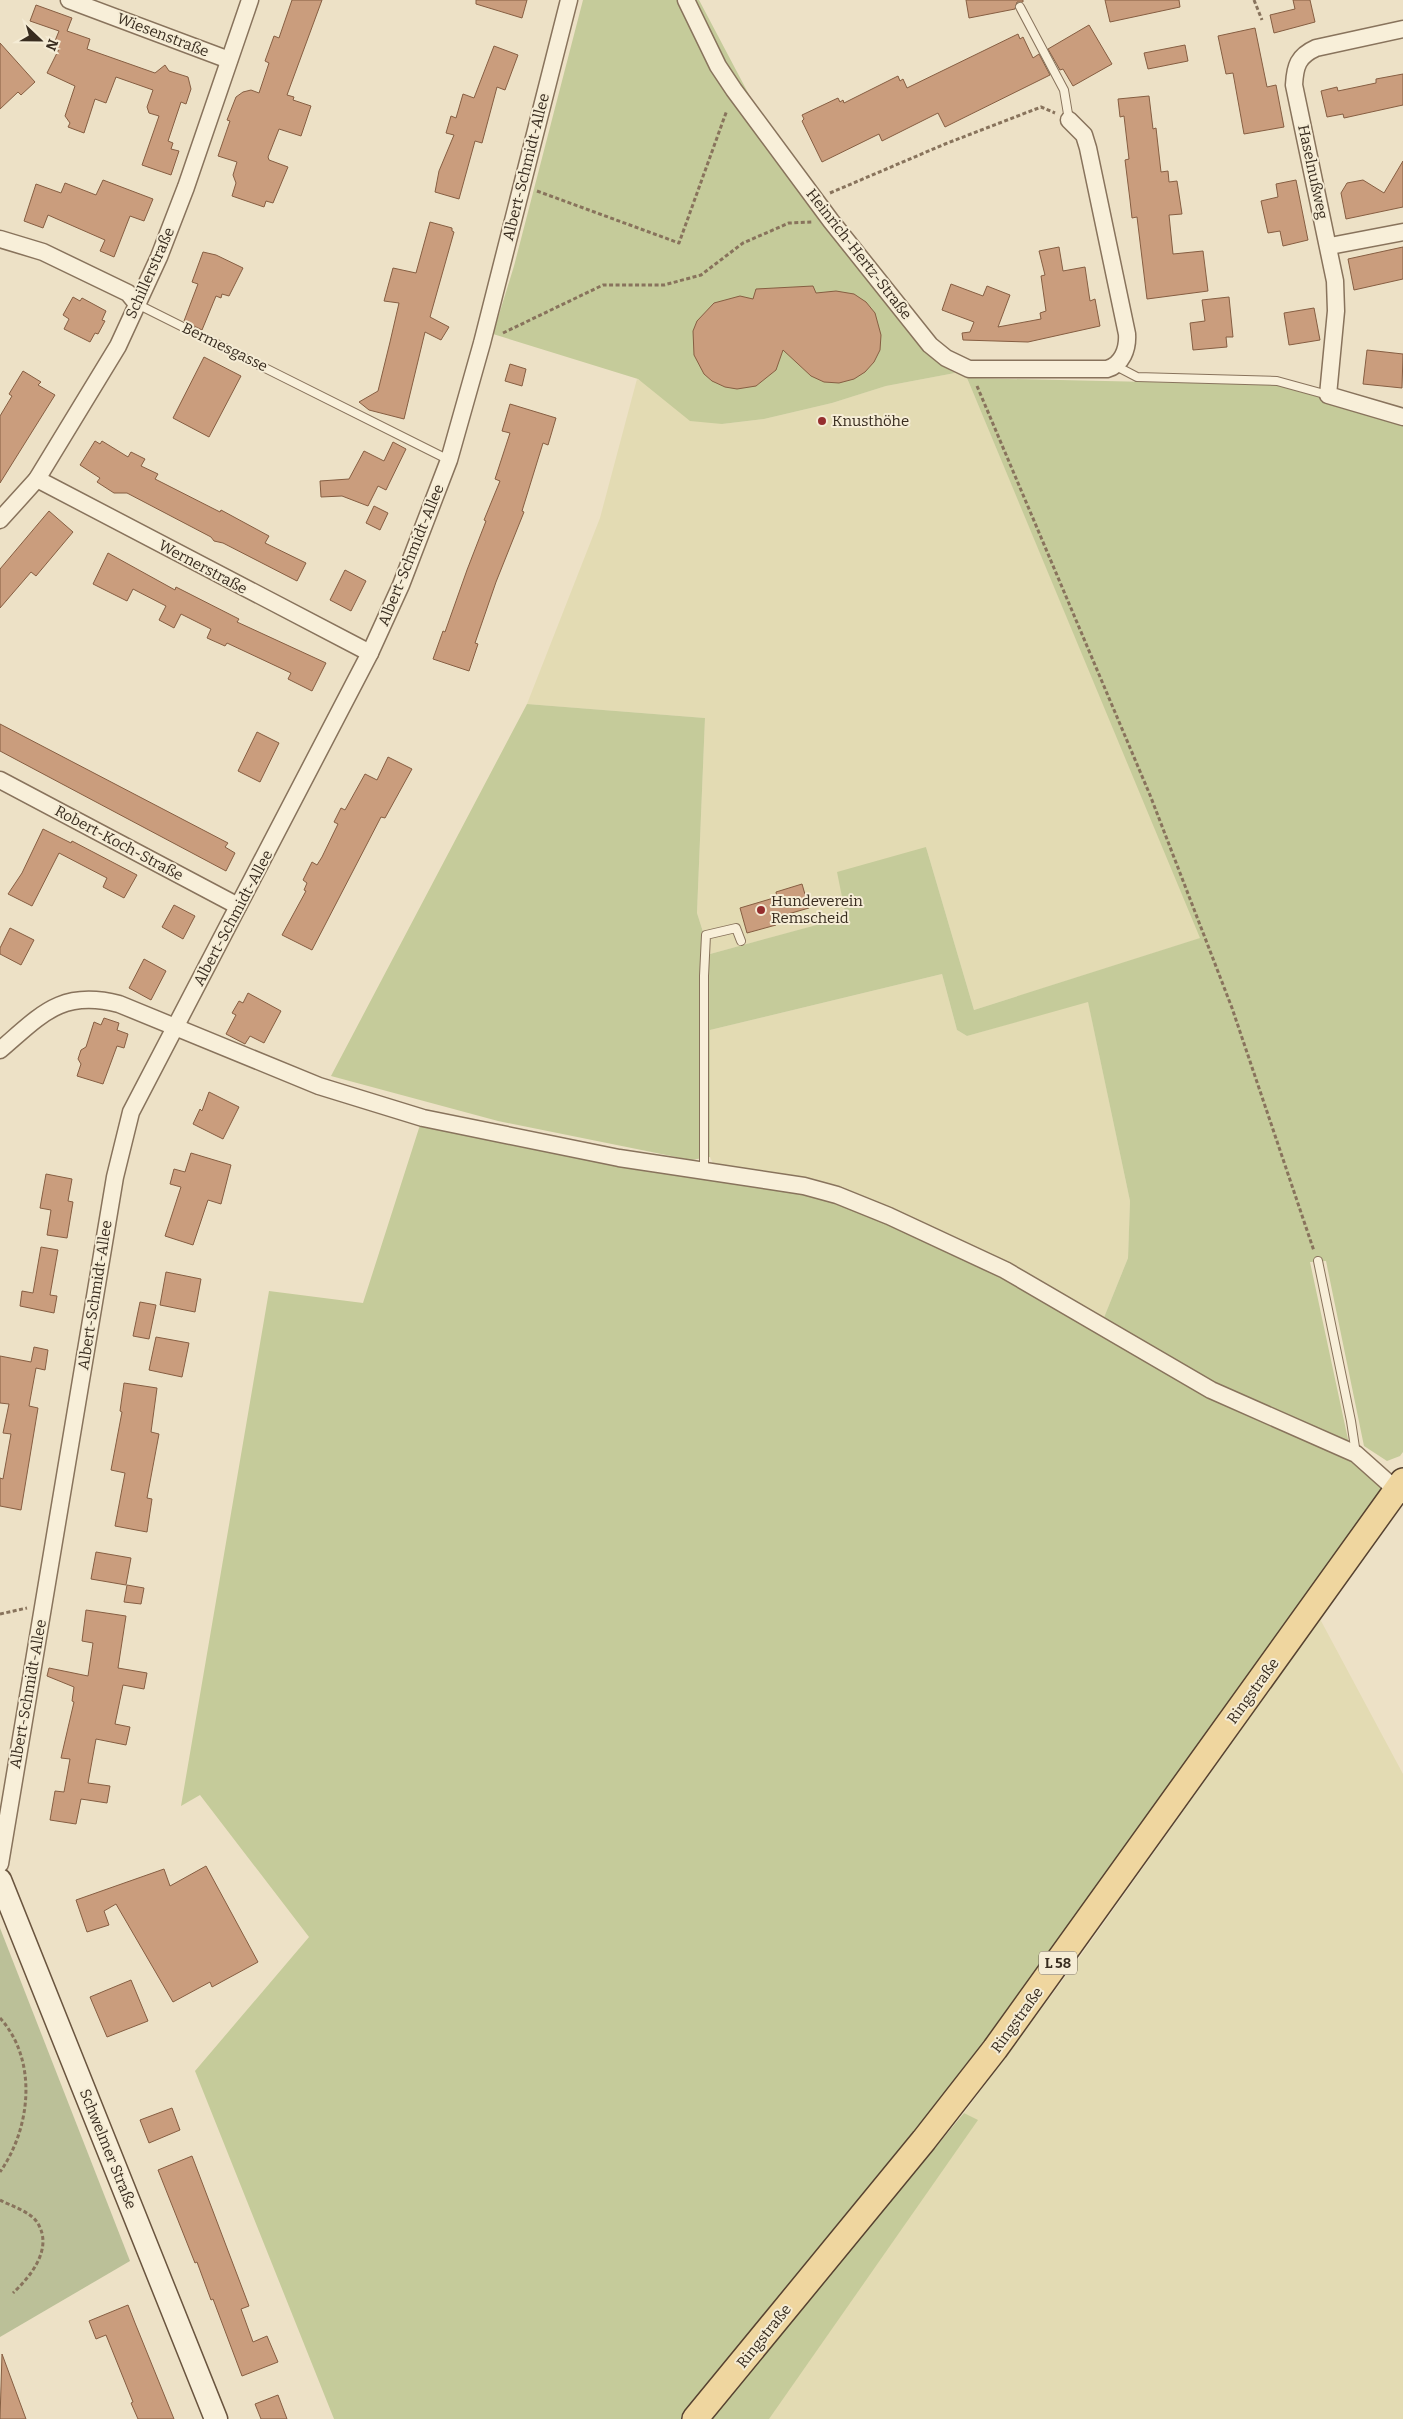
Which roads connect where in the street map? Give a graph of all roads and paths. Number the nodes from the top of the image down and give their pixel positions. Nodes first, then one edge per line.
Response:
1 (69, 0) edge
2 (250, 0) edge
3 (569, 0) edge
4 (686, 0) edge
5 (1254, 0) edge
6 (1020, 7) dead end
7 (1262, 20) dead end
8 (1403, 29) edge
9 (229, 60) junction
10 (734, 90) junction
11 (1069, 120) junction
12 (522, 186) junction
13 (818, 201) junction
14 (831, 221) junction
15 (1403, 232) edge
16 (0, 239) edge
17 (1330, 246) junction
18 (137, 304) junction
19 (482, 343) junction
20 (1116, 366) junction
21 (969, 369) junction
22 (1328, 395) junction
23 (1403, 417) edge
24 (449, 460) junction
25 (37, 479) junction
26 (0, 520) edge
27 (370, 653) junction
28 (0, 780) edge
29 (238, 906) junction
30 (741, 941) dead end
31 (176, 1027) junction
32 (0, 1050) edge
33 (704, 1171) junction
34 (1318, 1261) joint
35 (1356, 1454) junction
36 (1401, 1488) edge
37 (44, 1603) junction
38 (0, 1614) edge
39 (0, 1864) edge
40 (0, 1880) edge
41 (0, 2018) edge
42 (0, 2172) edge
43 (0, 2200) edge
44 (13, 2293) dead end
45 (216, 2419) edge
46 (695, 2419) edge

1 - 9 street, Wiesenstraße
2 - 9 street, Schillerstraße
3 - 12 street, Albert-Schmidt-Allee
4 - 10 street, Heinrich-Hertz-Straße
5 - 7 path
6 - 11 lane
8 - 17 street, Haselnußweg
9 - 18 street, Schillerstraße
10 - 12 path
10 - 13 street, Heinrich-Hertz-Straße
11 - 13 path
11 - 20 street
12 - 19 street, Albert-Schmidt-Allee
13 - 14 street, Heinrich-Hertz-Straße
14 - 19 path
14 - 21 street, Heinrich-Hertz-Straße
15 - 17 street
16 - 18 street, Bermesgasse
17 - 22 street, Haselnußweg
18 - 24 lane, Bermesgasse
18 - 25 street, Schillerstraße
19 - 24 street, Albert-Schmidt-Allee
20 - 21 street, Heinrich-Hertz-Straße
20 - 22 lane
21 - 34 path
22 - 23 street
24 - 27 street, Albert-Schmidt-Allee
25 - 26 street, Schillerstraße
25 - 27 street, Wernerstraße
27 - 29 street, Albert-Schmidt-Allee
28 - 29 street, Robert-Koch-Straße
29 - 31 street, Albert-Schmidt-Allee
30 - 33 lane
31 - 32 street
31 - 33 street
31 - 37 street, Albert-Schmidt-Allee
33 - 35 street
34 - 35 lane
35 - 36 street
36 - 46 main road, Ringstraße / L 58
37 - 38 path
37 - 39 street, Albert-Schmidt-Allee
40 - 45 street, Schwelmer Straße
41 - 42 path
43 - 44 path

